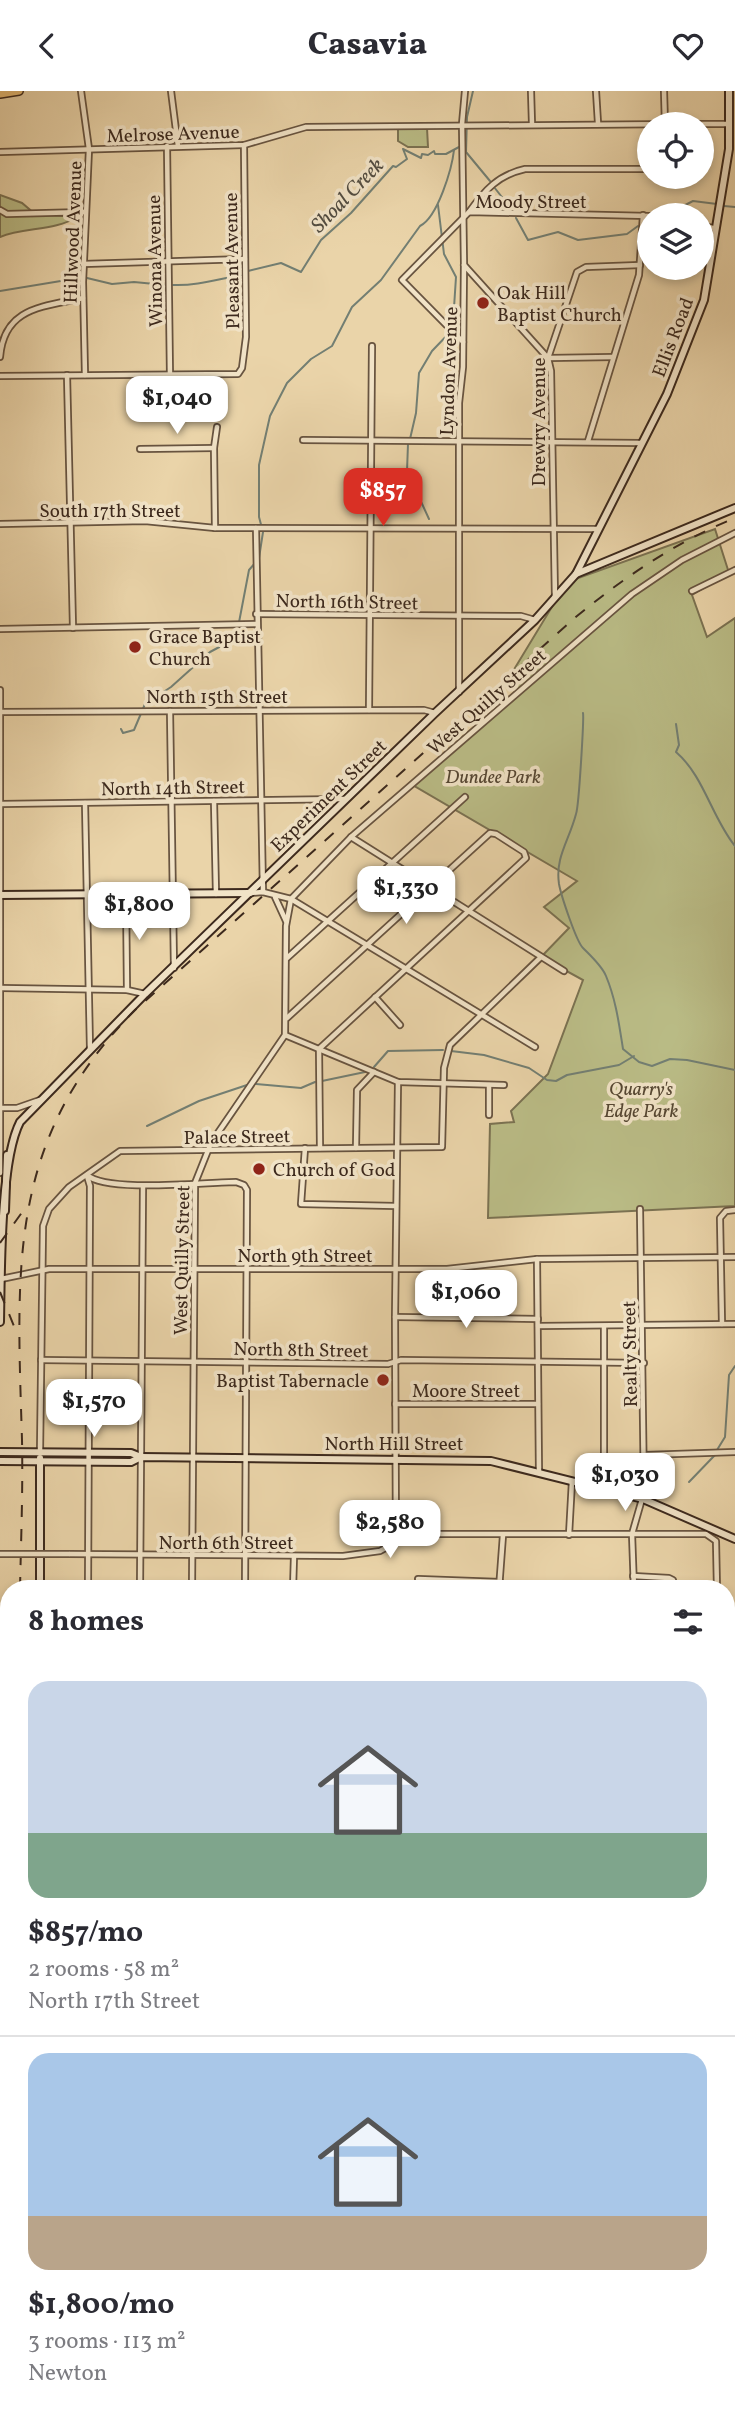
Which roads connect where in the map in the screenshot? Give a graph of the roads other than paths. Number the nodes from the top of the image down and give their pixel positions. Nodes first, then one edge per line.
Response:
1 (19, 91) edge
2 (81, 91) edge
3 (171, 91) edge
4 (465, 91) edge
5 (531, 91) edge
6 (596, 91) edge
7 (664, 91) edge
8 (729, 91) edge
9 (0, 94) edge
10 (665, 112) edge
11 (598, 123) junction
12 (463, 124) junction
13 (533, 124) junction
14 (637, 124) edge
15 (714, 124) edge
16 (729, 124) junction
17 (244, 145) junction
18 (167, 146) junction
19 (178, 146) junction
20 (89, 149) junction
21 (0, 152) edge
22 (637, 169) edge
23 (0, 210) edge
24 (86, 212) junction
25 (469, 212) junction
26 (637, 216) edge
27 (463, 218) junction
28 (716, 229) joint
29 (245, 260) junction
30 (168, 261) junction
31 (83, 264) junction
32 (464, 264) junction
33 (637, 265) edge
34 (637, 275) edge
35 (83, 298) junction
36 (463, 343) junction
37 (372, 346) dead end
38 (0, 357) edge
39 (613, 357) junction
40 (548, 358) junction
41 (85, 375) junction
42 (0, 376) edge
43 (67, 376) junction
44 (170, 376) junction
45 (218, 427) dead end
46 (372, 438) junction
47 (460, 439) junction
48 (303, 440) dead end
49 (552, 440) junction
50 (588, 441) junction
51 (641, 443) junction
52 (214, 448) junction
53 (140, 449) dead end
54 (735, 508) edge
55 (0, 524) edge
56 (71, 524) junction
57 (370, 526) junction
58 (459, 527) junction
59 (215, 528) junction
60 (259, 528) junction
61 (552, 528) junction
62 (598, 529) junction
63 (735, 533) edge
64 (735, 570) edge
65 (576, 574) junction
66 (692, 591) dead end
67 (555, 598) junction
68 (256, 614) junction
69 (370, 615) junction
70 (458, 616) junction
71 (535, 620) junction
72 (256, 624) junction
73 (73, 628) junction
74 (0, 629) edge
75 (0, 690) edge
76 (459, 693) junction
77 (258, 710) junction
78 (369, 710) junction
79 (170, 711) junction
80 (0, 712) edge
81 (435, 713) junction
82 (466, 797) dead end
83 (260, 800) junction
84 (346, 800) junction
85 (171, 801) junction
86 (214, 801) junction
87 (85, 802) junction
88 (0, 804) edge
89 (351, 837) junction
90 (392, 864) junction
91 (262, 882) junction
92 (430, 887) junction
93 (264, 892) junction
94 (251, 893) junction
95 (86, 894) junction
96 (126, 894) junction
97 (172, 894) junction
98 (216, 894) junction
99 (1, 895) edge
100 (274, 896) junction
101 (291, 899) junction
102 (468, 911) junction
103 (286, 922) junction
104 (327, 923) junction
105 (365, 947) junction
106 (541, 957) junction
107 (287, 958) junction
108 (174, 968) junction
109 (405, 970) junction
110 (565, 971) dead end
111 (1, 988) edge
112 (88, 989) junction
113 (127, 990) junction
114 (145, 994) junction
115 (375, 997) junction
116 (478, 1014) junction
117 (287, 1018) junction
118 (400, 1025) dead end
119 (285, 1035) junction
120 (535, 1047) dead end
121 (319, 1049) junction
122 (91, 1050) junction
123 (374, 1072) junction
124 (1, 1078) edge
125 (398, 1082) junction
126 (444, 1084) junction
127 (489, 1085) junction
128 (504, 1085) dead end
129 (44, 1098) junction
130 (2, 1108) edge
131 (17, 1108) junction
132 (29, 1113) junction
133 (489, 1115) dead end
134 (8, 1145) junction
135 (305, 1148) junction
136 (320, 1148) junction
137 (356, 1148) junction
138 (397, 1148) junction
139 (207, 1151) junction
140 (1, 1173) edge
141 (87, 1175) junction
142 (195, 1182) junction
143 (143, 1186) junction
144 (396, 1206) junction
145 (640, 1209) dead end
146 (735, 1210) edge
147 (1, 1237) edge
148 (735, 1257) edge
149 (721, 1258) junction
150 (537, 1259) junction
151 (641, 1259) junction
152 (90, 1269) junction
153 (142, 1269) junction
154 (194, 1269) junction
155 (395, 1269) junction
156 (42, 1270) junction
157 (247, 1270) junction
158 (1, 1279) edge
159 (0, 1293) edge
160 (395, 1317) junction
161 (538, 1319) junction
162 (0, 1322) edge
163 (722, 1324) junction
164 (735, 1324) edge
165 (643, 1325) junction
166 (604, 1326) junction
167 (538, 1327) junction
168 (41, 1360) junction
169 (89, 1360) junction
170 (142, 1361) junction
171 (194, 1361) junction
172 (538, 1361) junction
173 (246, 1362) junction
174 (395, 1362) junction
175 (604, 1362) junction
176 (644, 1363) junction
177 (395, 1404) junction
178 (538, 1404) junction
179 (0, 1452) edge
180 (40, 1452) junction
181 (735, 1452) edge
182 (89, 1453) junction
183 (645, 1455) junction
184 (141, 1457) junction
185 (193, 1458) junction
186 (246, 1458) junction
187 (395, 1459) junction
188 (0, 1461) edge
189 (40, 1462) junction
190 (89, 1462) junction
191 (539, 1473) junction
192 (572, 1481) junction
193 (604, 1489) junction
194 (643, 1499) junction
195 (632, 1534) junction
196 (503, 1535) junction
197 (569, 1535) junction
198 (735, 1539) edge
199 (396, 1540) junction
200 (0, 1554) edge
201 (88, 1555) junction
202 (141, 1555) junction
203 (192, 1556) junction
204 (245, 1556) junction
205 (294, 1556) junction
206 (633, 1576) junction
207 (418, 1579) dead end
208 (40, 1580) edge
209 (88, 1580) edge
210 (140, 1580) edge
211 (192, 1580) edge
212 (245, 1580) edge
213 (293, 1580) edge
214 (445, 1580) edge
215 (500, 1580) edge
216 (633, 1580) edge
217 (673, 1580) edge
218 (717, 1580) edge

1 - 9 main road
2 - 20 street, Hillwood Avenue
3 - 19 street
4 - 12 street, Lyndon Avenue
5 - 13 street
6 - 11 street
7 - 10 street
8 - 16 street, Ellis Road
11 - 13 street, Melrose Avenue
11 - 14 street, Melrose Avenue
12 - 13 street, Melrose Avenue
12 - 17 street, Melrose Avenue
12 - 27 street, Lyndon Avenue
15 - 16 street
16 - 28 street, Ellis Road
17 - 19 street, Melrose Avenue
17 - 29 street, Pleasant Avenue
18 - 19 street, Melrose Avenue
18 - 20 street, Melrose Avenue
18 - 30 street, Winona Avenue
20 - 21 street, Melrose Avenue
20 - 24 street, Hillwood Avenue
22 - 25 street
23 - 24 street
24 - 31 street, Hillwood Avenue
25 - 26 street, Moody Street
25 - 27 street, Moody Street
27 - 32 street, Lyndon Avenue
27 - 36 street, Moody Street
28 - 51 street, Ellis Road
29 - 30 street
29 - 44 street, Pleasant Avenue
30 - 31 street
30 - 44 street, Winona Avenue
31 - 35 street, Hillwood Avenue
32 - 36 street, Lyndon Avenue
32 - 40 street
33 - 40 street, Drewry Avenue
34 - 39 street
35 - 38 street
35 - 41 street, Hillwood Avenue
36 - 47 street, Lyndon Avenue
37 - 46 street
39 - 40 street
39 - 50 street
40 - 49 street, Drewry Avenue
41 - 43 street
41 - 44 street
42 - 43 street
43 - 56 street
45 - 52 street
46 - 47 street
46 - 48 street
46 - 57 street
47 - 49 street
47 - 58 street, Lyndon Avenue
49 - 50 street
49 - 61 street, Drewry Avenue
50 - 51 street
51 - 62 street, Ellis Road
52 - 53 street
52 - 59 street
54 - 65 street, Experiment Street
55 - 56 street, South 17th Street
56 - 59 street, South 17th Street
56 - 73 street
57 - 58 street, South 17th Street
57 - 60 street, South 17th Street
57 - 69 street
58 - 61 street, South 17th Street
58 - 70 street, Lyndon Avenue
59 - 60 street, South 17th Street
60 - 68 street
61 - 62 street, South 17th Street
61 - 67 street, Drewry Avenue
62 - 65 street, Ellis Road
63 - 89 street, West Quilly Street
64 - 66 street
65 - 67 street, Experiment Street
67 - 71 street, Experiment Street
68 - 69 street, North 16th Street
68 - 72 street, North 16th Street
69 - 70 street, North 16th Street
69 - 78 street
70 - 71 street, North 16th Street
70 - 76 street, Lyndon Avenue
71 - 76 street, Experiment Street
72 - 73 street, North 16th Street
72 - 77 street
73 - 74 street, North 16th Street
75 - 80 street
76 - 81 street, Experiment Street
77 - 78 street, North 15th Street
77 - 79 street, North 15th Street
77 - 83 street
78 - 81 street, North 15th Street
79 - 80 street, North 15th Street
79 - 85 street
80 - 88 street
81 - 84 street, Experiment Street
82 - 90 street
83 - 84 street, North 14th Street
83 - 86 street, North 14th Street
83 - 91 street
84 - 91 street, Experiment Street
85 - 86 street, North 14th Street
85 - 87 street, North 14th Street
85 - 97 street
86 - 98 street
87 - 88 street, North 14th Street
87 - 95 street
88 - 99 street
89 - 90 street
89 - 101 street, West Quilly Street
90 - 92 street
90 - 104 street
91 - 93 street
91 - 94 street, Experiment Street
92 - 102 street
92 - 102 street
92 - 105 street
93 - 94 street
93 - 100 street
94 - 98 street
94 - 108 street, Experiment Street
95 - 96 street
95 - 99 street
95 - 112 street
96 - 97 street
96 - 113 street
97 - 98 street
97 - 108 street
99 - 111 street
100 - 101 street
100 - 103 street, West Quilly Street
101 - 103 street, West Quilly Street
101 - 104 street
102 - 106 street
102 - 109 street
103 - 107 street, West Quilly Street
104 - 105 street
104 - 107 street
105 - 109 street
105 - 117 street
106 - 110 street
106 - 116 street
107 - 117 street, West Quilly Street
108 - 114 street, Experiment Street
109 - 115 street
109 - 116 street
111 - 112 street
111 - 124 street
112 - 113 street
112 - 122 street
113 - 114 street
114 - 122 street, Experiment Street
115 - 118 street
115 - 121 street
116 - 120 street
116 - 126 street
117 - 119 street, West Quilly Street
119 - 121 street
119 - 139 street, West Quilly Street
121 - 123 street
121 - 136 street
122 - 129 street, Experiment Street
123 - 125 street
123 - 137 street
124 - 130 street
125 - 126 street
125 - 138 street
126 - 127 street
126 - 138 street, Palace Street
127 - 128 street
127 - 133 street
129 - 131 street
129 - 132 street, Experiment Street
130 - 131 street
130 - 140 street
131 - 132 street
132 - 134 street, Experiment Street
134 - 140 street, Experiment Street
134 - 147 street
135 - 136 street, Palace Street
135 - 139 street, Palace Street
135 - 144 street
136 - 137 street, Palace Street
137 - 138 street, Palace Street
138 - 144 street
139 - 141 street, Palace Street
139 - 142 street, West Quilly Street
140 - 147 street, Experiment Street
141 - 143 street
141 - 152 street
141 - 156 street, Palace Street
142 - 143 street
142 - 154 street, West Quilly Street
142 - 157 street
143 - 153 street
144 - 155 street
145 - 151 street, Realty Street
146 - 149 street
147 - 158 street
148 - 149 street, North 9th Street
149 - 151 street, North 9th Street
149 - 163 street
150 - 151 street, North 9th Street
150 - 155 street, North 9th Street
150 - 161 street
151 - 165 street, Realty Street
152 - 153 street, North 9th Street
152 - 156 street, North 9th Street
152 - 169 street
153 - 154 street, North 9th Street
153 - 170 street
154 - 157 street, North 9th Street
154 - 171 street, West Quilly Street
155 - 157 street, North 9th Street
155 - 160 street
156 - 158 street, North 9th Street
156 - 168 street, Palace Street
157 - 173 street
158 - 159 street
159 - 162 street
160 - 161 street
160 - 174 street
161 - 167 street
163 - 164 street
163 - 165 street
165 - 166 street
165 - 176 street, Realty Street
166 - 167 street
166 - 175 street
167 - 172 street
168 - 169 street, North 8th Street
168 - 180 street, Palace Street
169 - 170 street, North 8th Street
169 - 182 street
170 - 171 street, North 8th Street
170 - 184 street
171 - 173 street, North 8th Street
171 - 185 street, West Quilly Street
172 - 174 street, North 8th Street
172 - 175 street, North 8th Street
172 - 178 street
173 - 174 street, North 8th Street
173 - 186 street
174 - 177 street
175 - 176 street, North 8th Street
175 - 193 street
176 - 183 street, Realty Street
177 - 178 street, Moore Street
177 - 187 street
178 - 191 street
179 - 180 street
180 - 182 street
180 - 189 street
181 - 183 street
182 - 184 street
182 - 190 street
183 - 194 street, Realty Street
184 - 185 street, North Hill Street
184 - 190 street, North Hill Street
184 - 202 street
185 - 186 street, North Hill Street
185 - 203 street, West Quilly Street
186 - 187 street, North Hill Street
186 - 204 street
187 - 191 street, North Hill Street
187 - 199 street
188 - 189 street, North Hill Street
189 - 190 street, North Hill Street
189 - 208 street
190 - 201 street
191 - 192 street, North Hill Street
192 - 193 street, North Hill Street
192 - 197 street
193 - 194 street, North Hill Street
194 - 195 street, Realty Street
194 - 198 street, North Hill Street
195 - 197 street, North 6th Street
195 - 206 street, Realty Street
195 - 218 street, North 6th Street
196 - 197 street, North 6th Street
196 - 199 street, North 6th Street
196 - 215 street
199 - 205 street, North 6th Street
200 - 201 street, North 6th Street, bridge
201 - 202 street, North 6th Street
201 - 209 street
202 - 203 street, North 6th Street
202 - 210 street
203 - 204 street, North 6th Street
203 - 211 street, West Quilly Street
204 - 205 street, North 6th Street
204 - 212 street
205 - 213 street
206 - 216 street, Realty Street
206 - 217 street
207 - 214 street

